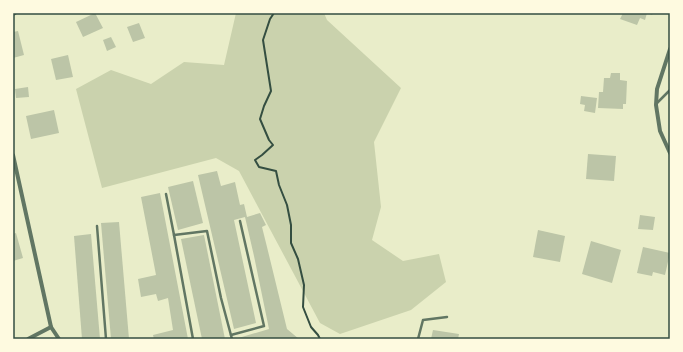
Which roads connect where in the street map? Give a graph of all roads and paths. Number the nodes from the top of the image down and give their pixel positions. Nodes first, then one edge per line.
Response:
1 (274, 13) edge
2 (670, 49) edge
3 (670, 90) edge
4 (656, 105) junction
5 (670, 153) edge
6 (13, 155) edge
7 (166, 194) dead end
8 (240, 221) dead end
9 (97, 226) dead end
10 (174, 235) junction
11 (447, 317) dead end
12 (51, 327) junction
13 (231, 335) junction
14 (28, 339) edge
15 (59, 339) edge
16 (106, 339) edge
17 (193, 339) edge
18 (232, 339) edge
19 (320, 339) edge
20 (418, 339) edge

1 - 19 path
2 - 4 street
3 - 4 lane
4 - 5 street
6 - 12 street
7 - 10 lane
8 - 13 lane
9 - 16 lane
10 - 13 lane
10 - 17 lane
11 - 20 lane
12 - 14 street
12 - 15 street
13 - 18 lane

